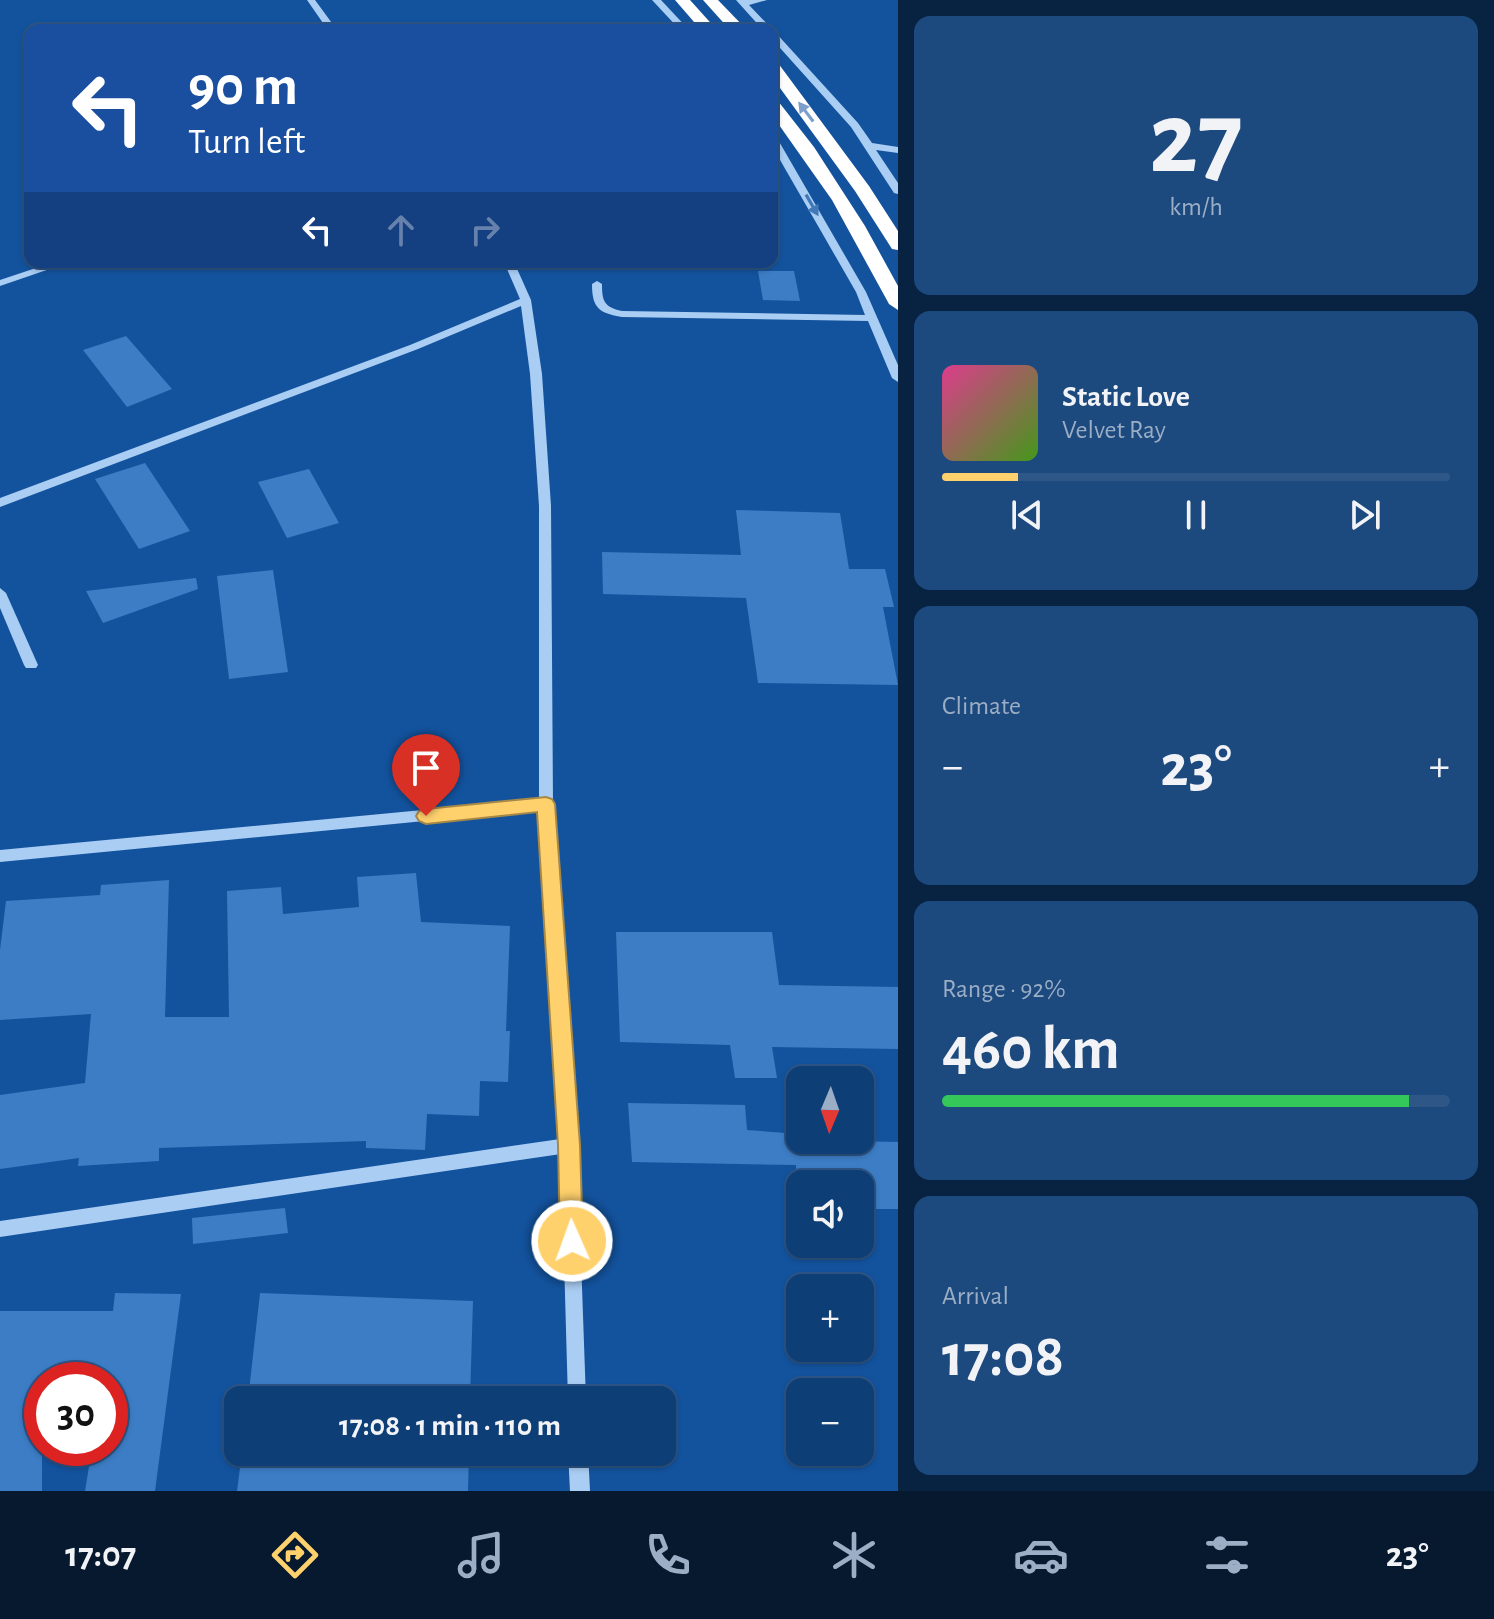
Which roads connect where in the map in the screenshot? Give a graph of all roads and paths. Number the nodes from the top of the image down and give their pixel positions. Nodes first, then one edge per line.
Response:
1 (311, 0) edge
2 (656, 0) edge
3 (682, 0) edge
4 (710, 0) edge
5 (763, 0) edge
6 (741, 2) edge
7 (328, 24) edge
8 (679, 24) edge
9 (704, 24) edge
10 (733, 24) edge
11 (762, 24) edge
12 (778, 41) edge
13 (778, 74) edge
14 (778, 112) edge
15 (869, 146) junction
16 (778, 148) edge
17 (898, 150) edge
18 (898, 191) edge
19 (898, 245) edge
20 (46, 268) edge
21 (512, 268) edge
22 (0, 283) edge
23 (597, 284) dead end
24 (526, 300) junction
25 (898, 304) edge
26 (872, 318) junction
27 (898, 378) edge
28 (0, 503) edge
29 (0, 593) edge
30 (31, 665) dead end
31 (546, 804) junction
32 (0, 856) edge
33 (569, 1145) junction
34 (0, 1229) edge
35 (577, 1386) edge
36 (579, 1466) edge
37 (580, 1491) edge

1 - 7 street
2 - 8 street
3 - 9 highway
4 - 10 highway
5 - 6 street
6 - 11 street
12 - 15 street
19 -> 13 highway
14 - 25 highway
15 - 17 street
15 - 18 street
16 -> 26 street
20 - 22 street
21 - 24 street
23 - 26 street
24 - 28 street
24 - 31 street
26 - 27 street
29 - 30 street
31 - 32 street
31 - 33 street
33 - 34 street
33 - 35 street
36 - 37 street

